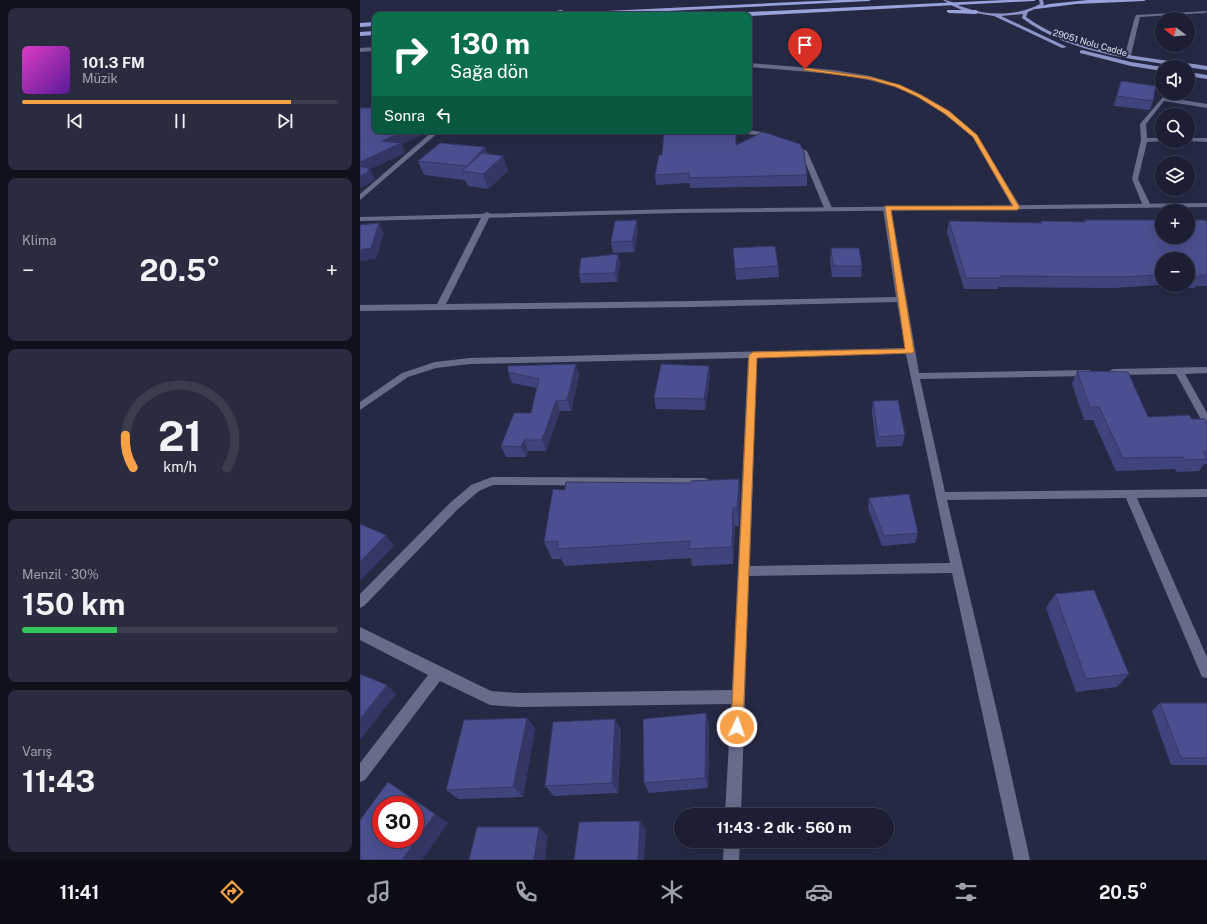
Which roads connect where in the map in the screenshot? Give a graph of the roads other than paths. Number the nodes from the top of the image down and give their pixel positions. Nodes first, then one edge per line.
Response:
1 (869, 0) edge
2 (945, 0) edge
3 (1034, 0) edge
4 (1144, 0) edge
5 (1041, 2) edge
6 (673, 3) dead end
7 (1036, 8) junction
8 (937, 11) dead end
9 (944, 11) dead end
10 (561, 12) edge
11 (617, 12) edge
12 (976, 12) junction
13 (1026, 12) junction
14 (1207, 12) edge
15 (752, 14) edge
16 (994, 14) junction
17 (1207, 17) edge
18 (752, 18) edge
19 (372, 24) edge
20 (360, 25) edge
21 (372, 33) edge
22 (360, 34) edge
23 (372, 49) edge
24 (1072, 49) dead end
25 (360, 50) edge
26 (1079, 51) dead end
27 (1128, 55) junction
28 (752, 65) edge
29 (1207, 68) edge
30 (1155, 69) edge
31 (1195, 75) edge
32 (1207, 77) edge
33 (1207, 106) edge
34 (752, 132) edge
35 (434, 134) edge
36 (1144, 140) junction
37 (1155, 140) edge
38 (1195, 140) edge
39 (1207, 140) edge
40 (360, 198) edge
41 (1207, 205) edge
42 (1147, 206) junction
43 (828, 208) junction
44 (887, 208) junction
45 (1017, 208) junction
46 (487, 214) junction
47 (360, 219) edge
48 (902, 300) junction
49 (440, 307) junction
50 (360, 308) edge
51 (910, 351) junction
52 (753, 355) junction
53 (1207, 370) edge
54 (1179, 371) junction
55 (915, 376) junction
56 (360, 407) edge
57 (1207, 422) edge
58 (716, 482) edge
59 (1207, 493) edge
60 (1130, 494) junction
61 (940, 496) junction
62 (957, 568) junction
63 (744, 571) junction
64 (360, 602) edge
65 (360, 633) edge
66 (1207, 672) edge
67 (438, 673) junction
68 (738, 697) junction
69 (360, 775) edge
70 (733, 808) edge
71 (732, 848) edge
72 (731, 860) edge
73 (1022, 860) edge

1 - 11 highway
2 - 12 main road
3 - 15 highway
4 - 7 highway
5 - 7 main road
6 - 10 highway
7 - 13 main road
8 - 18 highway
9 - 12 highway
12 - 16 main road
13 - 16 main road
13 - 27 main road, 29051 Nolu Cadde
14 - 17 street
14 - 27 street
16 - 24 main road, 29051 Nolu Cadde
19 - 20 highway
21 - 22 highway
23 - 25 street
26 - 30 main road, 29051 Nolu Cadde
27 - 29 main road, 29051 Nolu Cadde
28 - 45 street
31 - 32 main road
33 - 36 street
34 - 43 street
35 - 40 street
36 - 37 street
36 - 42 street
38 - 39 street
41 - 42 street
42 - 45 street
43 - 44 street
43 - 46 street
44 - 45 street
44 - 48 street
46 - 47 street
46 - 49 street
48 - 49 street
48 - 51 street
49 - 50 street
51 - 52 street
51 - 55 street
52 - 56 street
52 - 63 street
53 - 54 street
54 - 55 street
54 - 57 street
55 - 61 street
58 - 64 street
59 - 60 street
60 - 61 street
60 - 66 street
61 - 62 street
62 - 63 street
62 - 73 street
63 - 68 street
65 - 67 street
67 - 68 street
67 - 69 street
68 - 70 street
71 - 72 street

